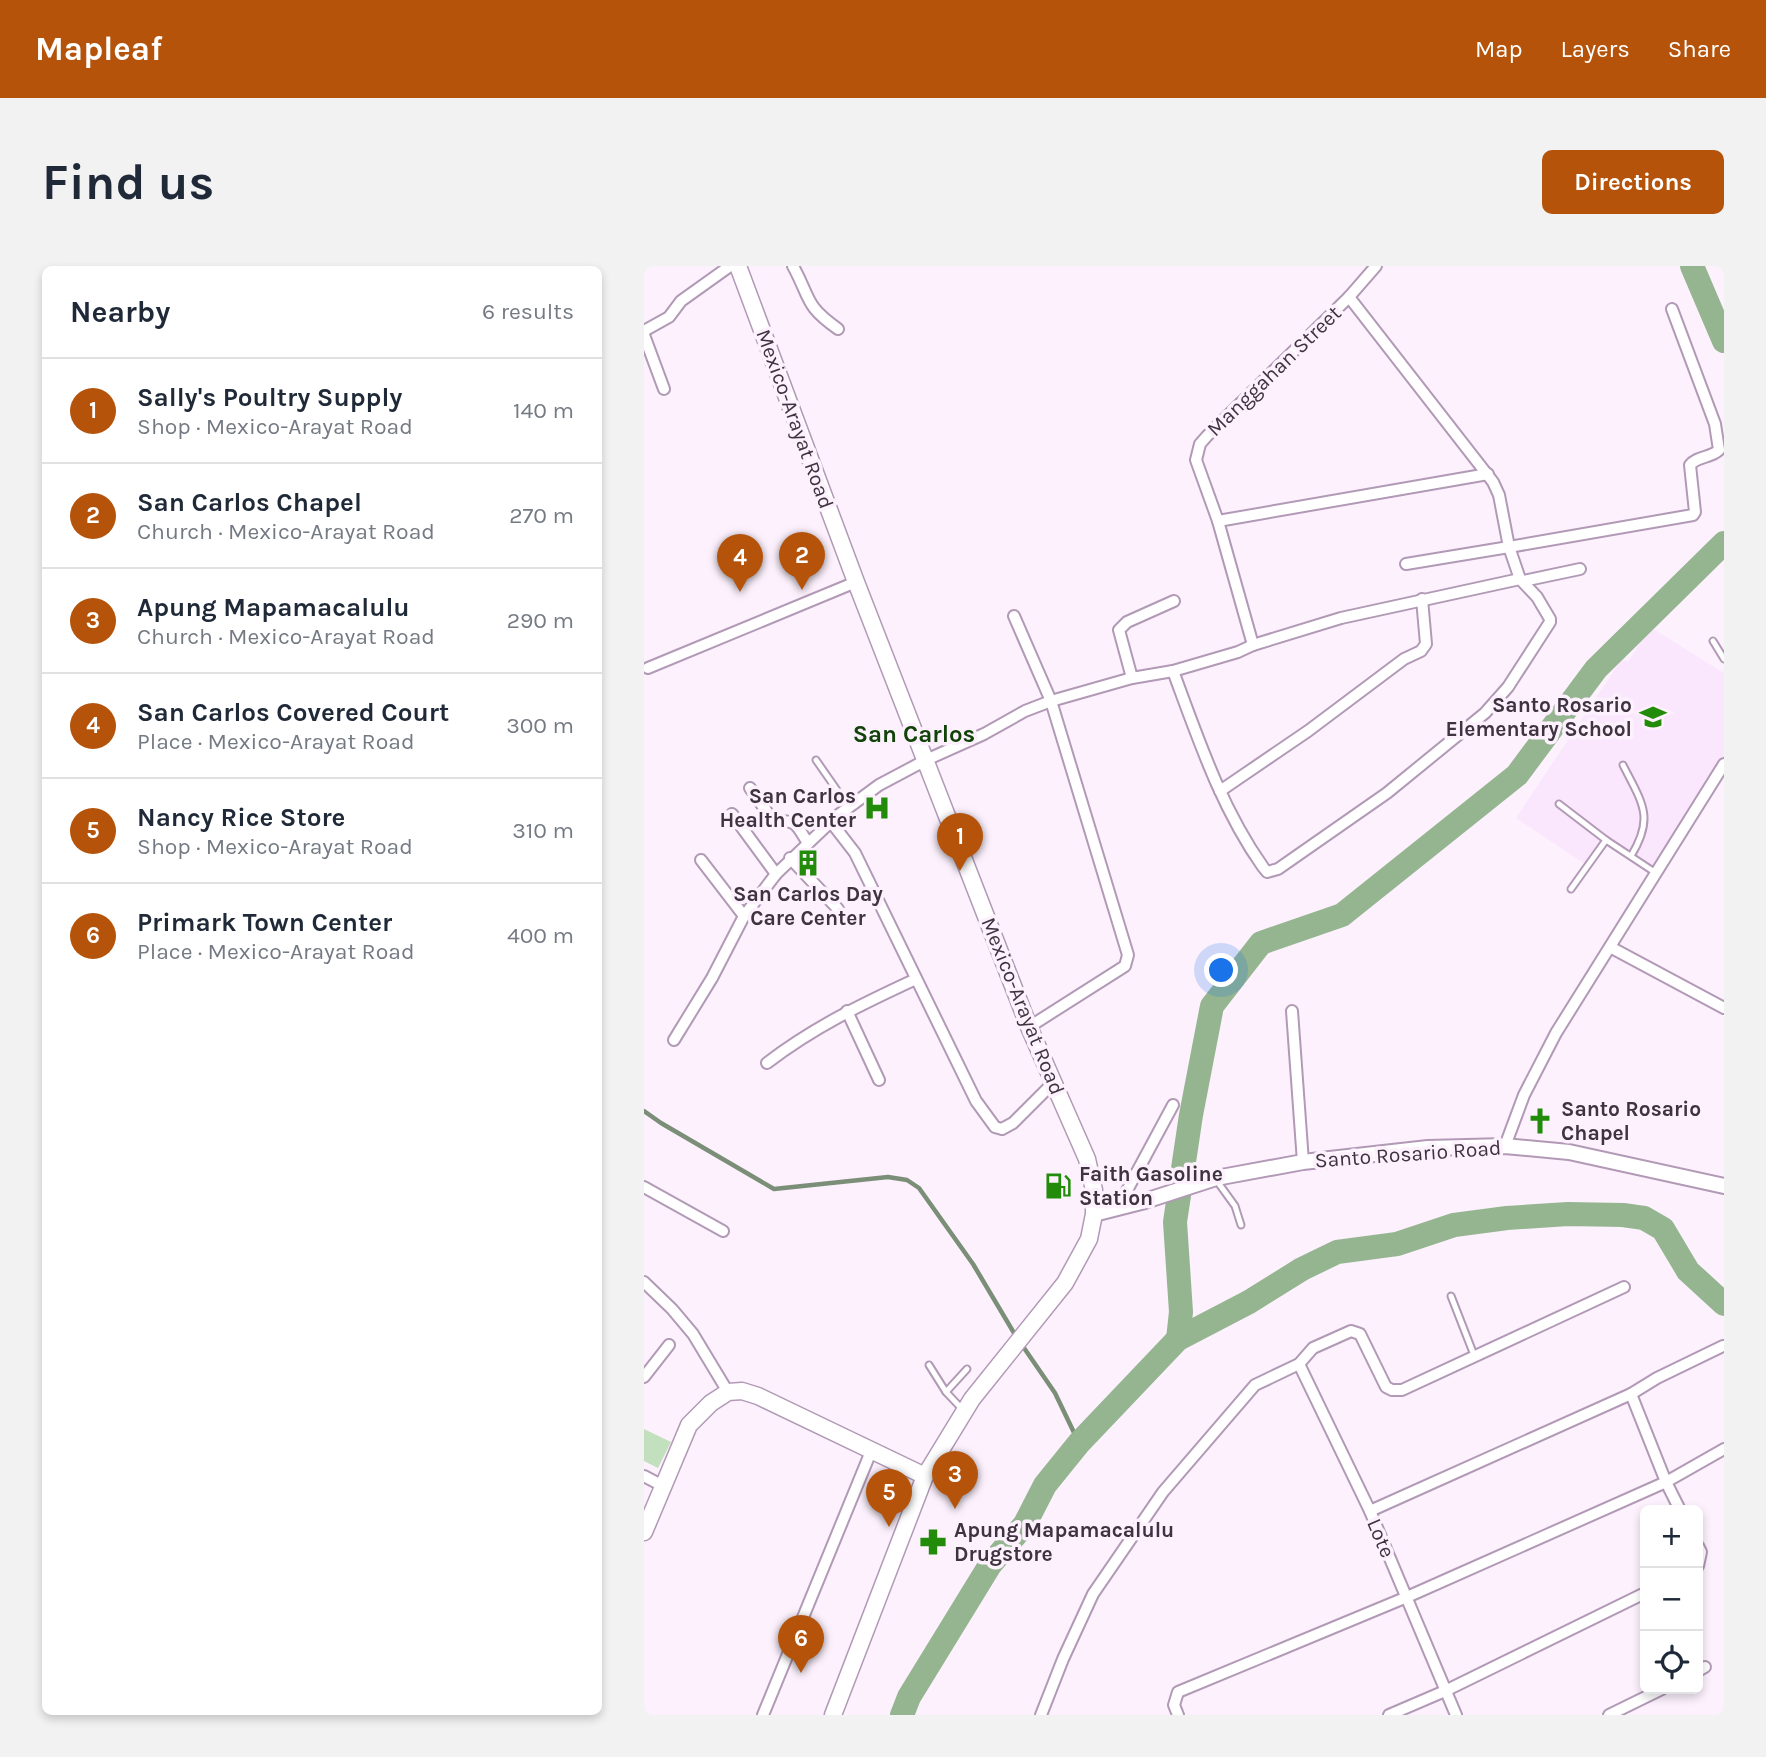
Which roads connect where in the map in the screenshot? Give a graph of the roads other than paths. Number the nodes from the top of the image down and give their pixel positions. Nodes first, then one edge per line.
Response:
1 (793, 266) edge
2 (738, 267) edge
3 (1372, 267) edge
4 (1349, 297) junction
5 (1672, 309) dead end
6 (838, 329) dead end
7 (644, 333) edge
8 (664, 389) dead end
9 (1488, 474) junction
10 (1218, 521) junction
11 (1508, 547) junction
12 (1406, 564) dead end
13 (1580, 569) dead end
14 (1522, 580) junction
15 (856, 582) junction
16 (1422, 599) junction
17 (1174, 601) dead end
18 (1014, 616) dead end
19 (1713, 641) dead end
20 (1254, 645) junction
21 (1724, 659) edge
22 (648, 668) dead end
23 (1173, 671) junction
24 (1132, 678) junction
25 (1051, 701) junction
26 (816, 760) dead end
27 (926, 760) junction
28 (1724, 764) edge
29 (1623, 765) dead end
30 (750, 788) dead end
31 (1220, 791) junction
32 (1559, 804) dead end
33 (849, 807) junction
34 (732, 814) dead end
35 (831, 822) junction
36 (1606, 840) junction
37 (808, 843) junction
38 (1631, 856) junction
39 (790, 858) junction
40 (701, 860) dead end
41 (776, 874) junction
42 (1657, 874) junction
43 (1571, 889) dead end
44 (838, 909) dead end
45 (744, 916) junction
46 (1610, 947) junction
47 (916, 979) junction
48 (1724, 1008) edge
49 (1292, 1010) dead end
50 (847, 1011) junction
51 (1029, 1027) junction
52 (674, 1040) dead end
53 (767, 1063) dead end
54 (879, 1080) dead end
55 (1053, 1083) junction
56 (1173, 1105) dead end
57 (1505, 1146) junction
58 (1303, 1162) junction
59 (1216, 1178) junction
60 (1724, 1186) edge
61 (644, 1187) edge
62 (1117, 1209) junction
63 (1094, 1214) junction
64 (1241, 1225) dead end
65 (723, 1231) dead end
66 (644, 1282) edge
67 (1624, 1287) dead end
68 (1451, 1296) dead end
69 (669, 1345) dead end
70 (1723, 1346) edge
71 (1474, 1355) junction
72 (1299, 1364) junction
73 (929, 1365) dead end
74 (967, 1369) dead end
75 (644, 1377) edge
76 (728, 1392) junction
77 (947, 1392) junction
78 (1631, 1394) junction
79 (964, 1411) junction
80 (872, 1448) junction
81 (1724, 1449) edge
82 (644, 1476) edge
83 (925, 1476) junction
84 (1666, 1482) junction
85 (663, 1486) junction
86 (1678, 1505) edge
87 (1370, 1511) junction
88 (644, 1532) edge
89 (1640, 1595) edge
90 (1407, 1597) junction
91 (1445, 1691) junction
92 (1652, 1694) edge
93 (763, 1715) edge
94 (833, 1715) edge
95 (1041, 1715) edge
96 (1178, 1715) edge
97 (1389, 1715) edge
98 (1456, 1715) edge
99 (1609, 1715) edge

1 - 6 street
2 - 7 street
2 - 15 main road, Mexico-Arayat Road
3 - 4 street, Manggahan Street
4 - 9 street
4 - 10 street, Manggahan Street
5 - 11 street
7 - 8 street
9 - 10 street
9 - 11 street
10 - 20 street, Manggahan Street
11 - 12 street
11 - 14 street
13 - 14 street
14 - 16 street
14 - 31 street
15 - 22 street
15 - 27 main road, Mexico-Arayat Road
16 - 20 street
16 - 31 street
17 - 24 street
18 - 25 street
19 - 21 lane
20 - 23 street
23 - 24 street
23 - 31 street
24 - 25 street
25 - 27 street
25 - 51 street
26 - 33 lane
27 - 33 street
27 - 51 main road, Mexico-Arayat Road
28 - 42 street
29 - 38 lane
30 - 37 street
32 - 36 lane
33 - 35 street
34 - 41 street
35 - 37 street
35 - 47 street
36 - 38 lane
36 - 43 lane
37 - 39 street
38 - 42 lane
39 - 41 street
39 - 44 street
40 - 45 street
41 - 45 street
42 - 46 street
45 - 52 street
46 - 48 street
46 - 57 street
47 - 50 street
47 - 55 street
49 - 58 street
50 - 53 street
50 - 54 street
51 - 55 main road, Mexico-Arayat Road
55 - 63 main road, Mexico-Arayat Road
56 - 62 street
57 - 58 street, Santo Rosario Road
57 - 60 street, Santo Rosario Road
58 - 59 street, Santo Rosario Road
59 - 62 street, Santo Rosario Road
59 - 64 lane
61 - 65 street
62 - 63 street, Santo Rosario Road
63 - 79 main road, Mexico-Arayat Road
66 - 76 street
67 - 71 street
68 - 71 lane
69 - 75 street
70 - 78 street
71 - 72 street
72 - 87 street, Lote
72 - 95 street
73 - 77 lane
74 - 77 lane
76 - 80 main road
76 - 85 main road
77 - 79 lane
78 - 84 street
78 - 87 street
79 - 83 main road, Mexico-Arayat Road
80 - 83 main road
80 - 93 street
81 - 84 street
82 - 85 street
83 - 94 main road, Mexico-Arayat Road
84 - 86 street
84 - 90 street
85 - 88 main road
87 - 90 street, Lote
89 - 91 street
90 - 91 street, Lote
90 - 96 street
91 - 97 street
91 - 98 street, Lote
92 - 99 street

